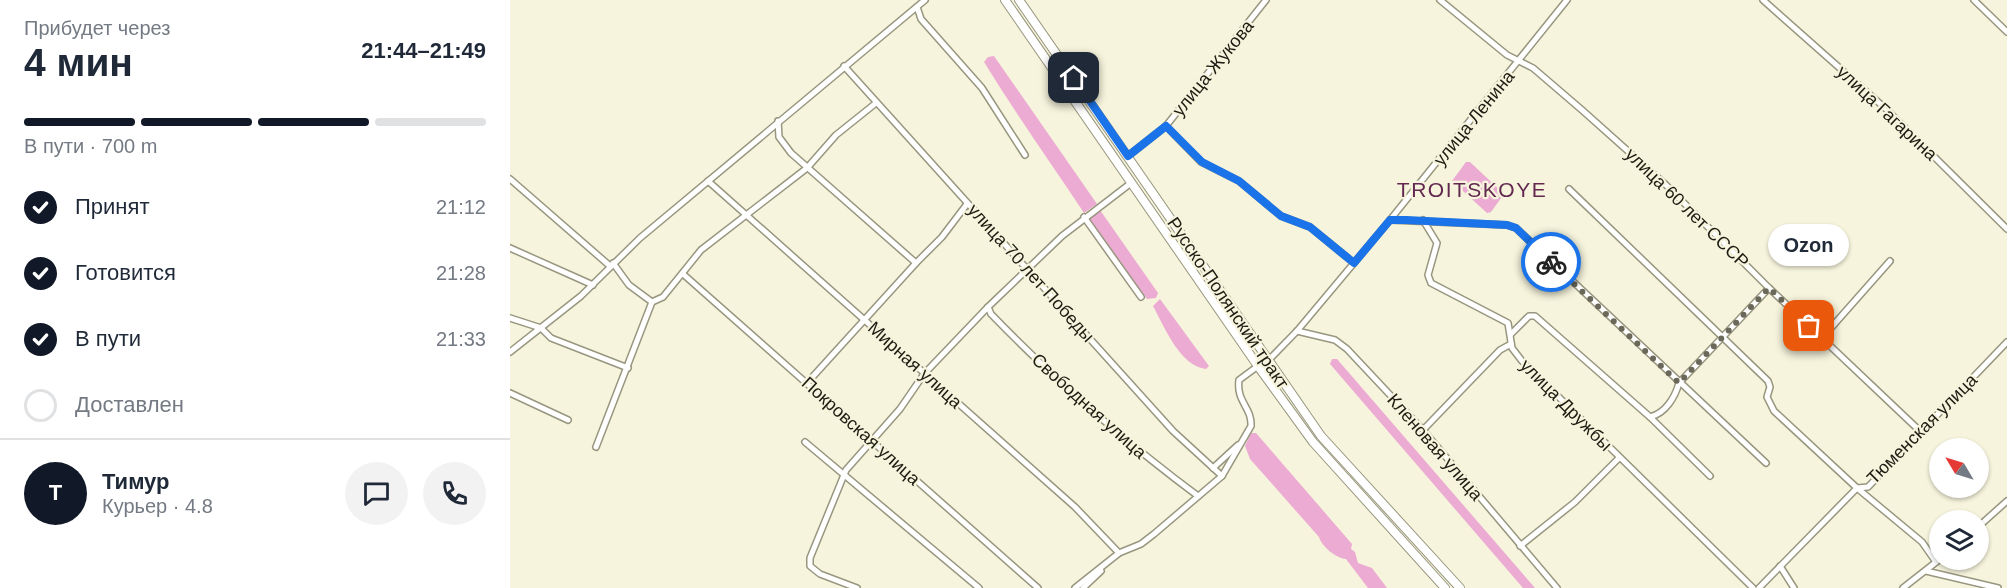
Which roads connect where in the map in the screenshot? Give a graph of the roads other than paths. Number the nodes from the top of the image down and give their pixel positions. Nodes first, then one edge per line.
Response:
1 (925, 0) edge
2 (1005, 0) edge
3 (1019, 0) edge
4 (1266, 0) edge
5 (1440, 0) edge
6 (1567, 0) edge
7 (1763, 0) edge
8 (1974, 0) edge
9 (917, 7) junction
10 (2007, 32) edge
11 (1520, 62) junction
12 (844, 66) junction
13 (876, 103) junction
14 (778, 121) junction
15 (1166, 126) junction
16 (1025, 155) dead end
17 (1128, 156) junction
18 (807, 168) junction
19 (510, 179) edge
20 (708, 181) junction
21 (1131, 183) junction
22 (1569, 189) dead end
23 (967, 204) junction
24 (747, 216) junction
25 (1084, 218) junction
26 (1390, 220) junction
27 (1423, 220) junction
28 (2007, 229) edge
29 (510, 248) edge
30 (1890, 261) dead end
31 (916, 262) junction
32 (1354, 263) junction
33 (612, 265) junction
34 (1027, 269) junction
35 (683, 274) junction
36 (593, 285) junction
37 (1769, 288) junction
38 (1141, 297) dead end
39 (652, 302) junction
40 (988, 307) junction
41 (510, 318) edge
42 (864, 320) junction
43 (541, 328) junction
44 (1297, 331) junction
45 (1511, 334) junction
46 (1723, 337) junction
47 (1822, 338) junction
48 (2007, 342) edge
49 (1511, 344) junction
50 (510, 352) edge
51 (1269, 362) junction
52 (628, 368) junction
53 (1259, 368) junction
54 (924, 374) junction
55 (807, 383) junction
56 (1679, 383) junction
57 (510, 393) edge
58 (1650, 417) junction
59 (568, 420) dead end
60 (1423, 430) junction
61 (1921, 432) junction
62 (871, 440) junction
63 (805, 442) dead end
64 (1239, 443) junction
65 (596, 447) dead end
66 (1619, 458) junction
67 (1766, 463) dead end
68 (1213, 468) junction
69 (844, 474) junction
70 (1222, 476) junction
71 (1710, 476) dead end
72 (1857, 488) junction
73 (1198, 496) junction
74 (2007, 501) edge
75 (1989, 518) edge
76 (1520, 546) junction
77 (1929, 550) edge
78 (1119, 553) junction
79 (1108, 562) junction
80 (1780, 566) junction
81 (1929, 568) edge
82 (1926, 571) junction
83 (857, 588) edge
84 (978, 588) edge
85 (1038, 588) edge
86 (1074, 588) edge
87 (1083, 588) edge
88 (1445, 588) edge
89 (1460, 588) edge
90 (1557, 588) edge
91 (1753, 588) edge
92 (1759, 588) edge
93 (1794, 588) edge
94 (1903, 588) edge
95 (1998, 588) edge

1 - 9 street
2 - 21 main road, Русско-Полянский тракт
3 - 17 main road, Русско-Полянский тракт
4 - 15 street, улица Жукова
5 - 11 street, улица 60 лет СССР
6 - 11 street, улица Ленина
7 - 28 street, улица Гагарина
8 - 10 street
9 - 12 street
9 - 16 street
11 - 26 street, улица Ленина
11 - 37 street, улица 60 лет СССР
12 - 13 street, улица 70 лет Победы
12 - 14 street
13 - 18 street
13 - 23 street, улица 70 лет Победы
14 - 18 street
14 - 20 street
15 - 17 street, улица Жукова
15 - 32 street
17 - 51 main road, Русско-Полянский тракт
18 - 24 street
18 - 31 street
19 - 33 street
20 - 24 street, Мирная улица
20 - 33 street
21 - 25 street
21 - 53 main road, Русско-Полянский тракт
22 - 46 street
23 - 31 street
23 - 34 street, улица 70 лет Победы
24 - 35 street
24 - 42 street, Мирная улица
25 - 34 street
25 - 38 street
26 - 27 street
26 - 32 street, улица Ленина
27 - 45 street
27 - 56 street
29 - 36 street
30 - 47 street
31 - 42 street
32 - 44 street, улица Ленина
33 - 36 street
33 - 39 street
34 - 40 street
34 - 68 street, улица 70 лет Победы
35 - 39 street
35 - 55 street, Покровская улица
36 - 43 street
37 - 46 street
37 - 47 street, улица 60 лет СССР
39 - 52 street
40 - 54 street
40 - 73 street, Свободная улица
41 - 43 street
42 - 54 street, Мирная улица
42 - 55 street
43 - 50 street
43 - 52 street
44 - 51 street, улица Ленина
44 - 60 street, Кленовая улица
45 - 49 street, улица Дружбы
45 - 58 street
46 - 56 street
46 - 72 street
47 - 61 street, улица 60 лет СССР
48 - 61 street, Тюменская улица
49 - 60 street
49 - 66 street, улица Дружбы
51 - 53 street, улица Ленина
51 - 89 main road, Русско-Полянский тракт
52 - 65 street
53 - 64 street, улица Ленина
53 - 88 main road, Русско-Полянский тракт
54 - 62 street
54 - 78 street, Мирная улица
55 - 62 street, Покровская улица
56 - 58 street
56 - 67 street
57 - 59 street
58 - 71 street
60 - 76 street, Кленовая улица
61 - 72 street, Тюменская улица
62 - 69 street
62 - 85 street, Покровская улица
63 - 69 street
64 - 68 street
64 - 70 street
66 - 76 street
66 - 91 street, улица Дружбы
68 - 70 street, улица 70 лет Победы
69 - 83 street
69 - 84 street
70 - 73 street
72 - 77 street
72 - 80 street, Тюменская улица
73 - 78 street
74 - 75 street
76 - 90 street, Кленовая улица
78 - 79 street
79 - 86 street
79 - 87 street
80 - 92 street, Тюменская улица
80 - 93 street
81 - 82 street
82 - 94 street
82 - 95 street

